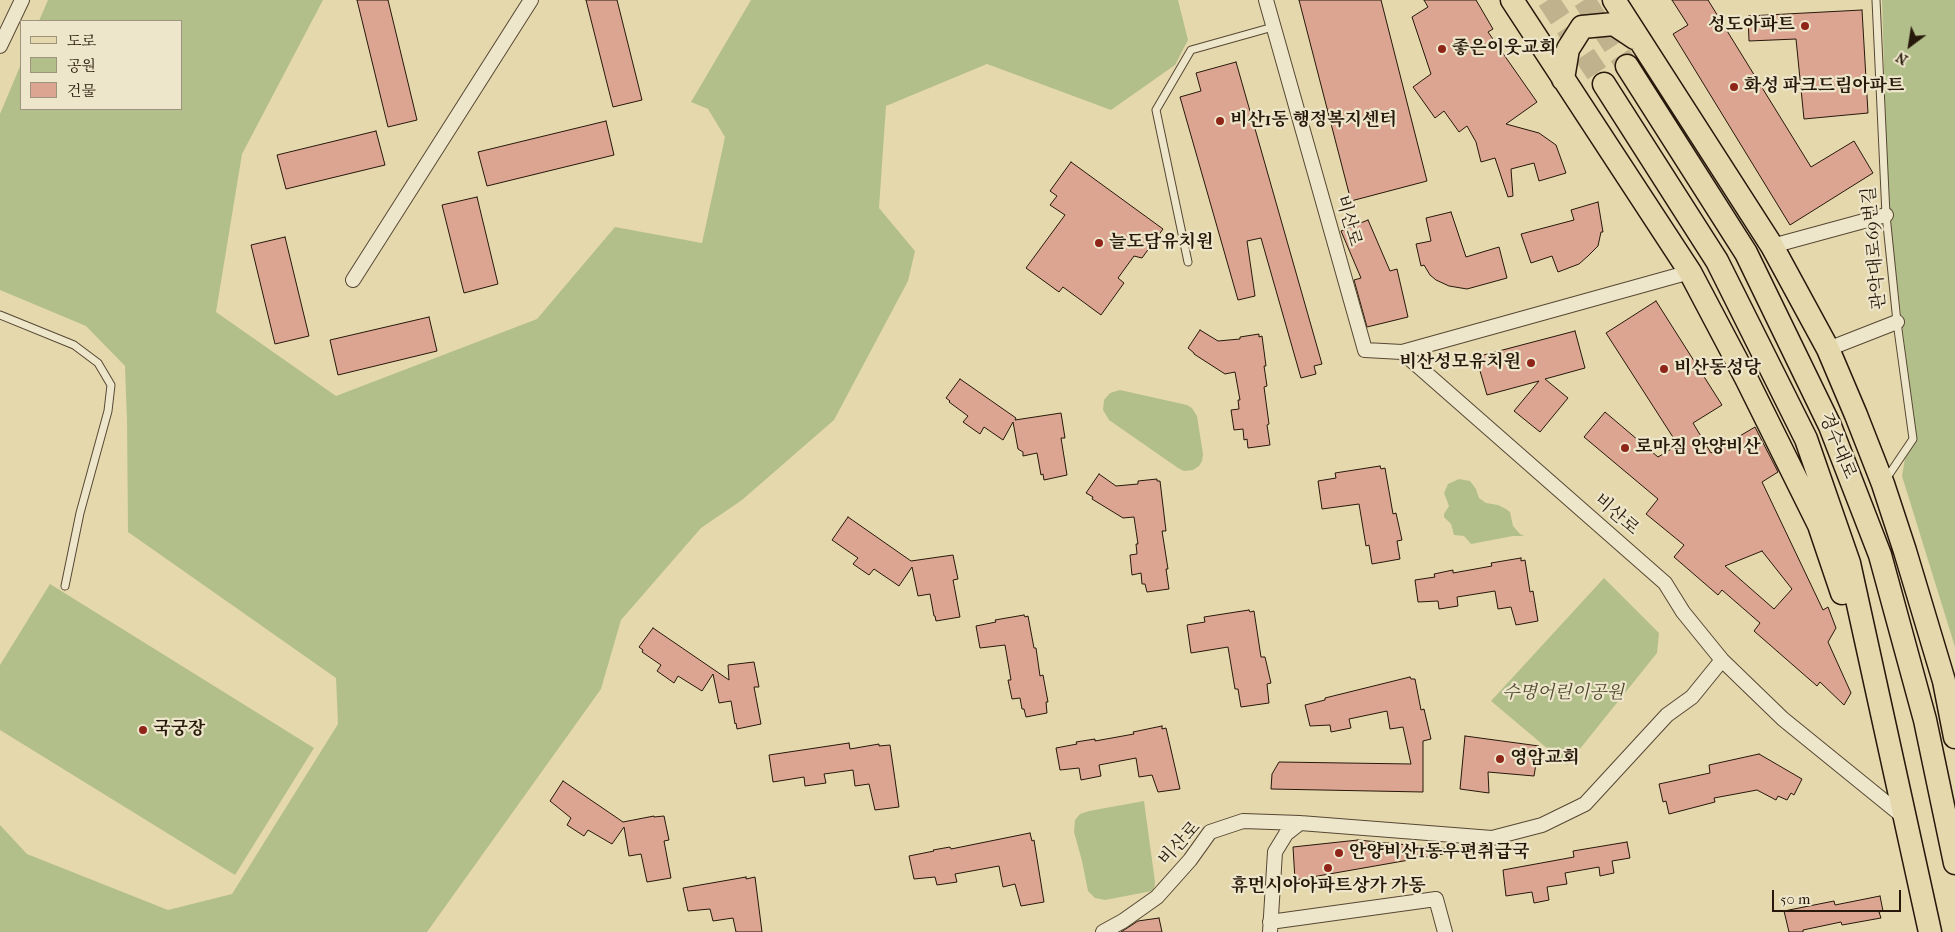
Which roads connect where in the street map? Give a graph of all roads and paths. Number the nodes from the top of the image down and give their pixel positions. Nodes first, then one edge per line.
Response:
1 (22, 0) edge
2 (531, 0) edge
3 (1266, 0) edge
4 (1512, 0) edge
5 (1600, 0) edge
6 (1614, 0) edge
7 (1876, 0) edge
8 (1273, 27) junction
9 (1640, 41) junction
10 (0, 46) edge
11 (1627, 66) tunnel mouth
12 (1563, 79) junction
13 (1604, 84) tunnel mouth
14 (1886, 215) junction
15 (1772, 246) junction
16 (1188, 262) dead end
17 (1690, 272) junction
18 (354, 280) dead end
19 (0, 315) edge
20 (1897, 322) junction
21 (1828, 349) junction
22 (1402, 352) junction
23 (1883, 484) junction
24 (65, 586) dead end
25 (1722, 660) junction
26 (1880, 699) junction
27 (1955, 737) edge
28 (1906, 818) junction
29 (1300, 823) junction
30 (1955, 863) edge
31 (1270, 927) edge
32 (1103, 932) edge
33 (1445, 932) edge
34 (1930, 932) edge

1 - 10 street
2 - 18 street
3 - 8 street, 비산로
4 - 12 main road
5 - 9 main road
6 - 9 main road
7 - 14 lane, 관악대로69번길
8 - 16 lane
8 - 22 street, 비산로
9 - 12 main road
9 - 15 main road
11 - 30 main road, 경수대로
12 - 17 main road
13 - 26 main road, 경수대로
14 - 15 street
14 - 20 lane, 관악대로69번길
15 - 21 main road
17 - 22 street
17 - 26 main road
19 - 24 lane
20 - 21 street
20 - 23 lane, 관악대로69번길
21 - 23 main road
22 - 25 street, 비산로
23 - 27 main road
25 - 28 street
25 - 29 street, 비산로
26 - 28 main road, 경수대로
28 - 34 main road, 경수대로
29 - 31 street
29 - 32 street, 비산로
31 - 33 street

